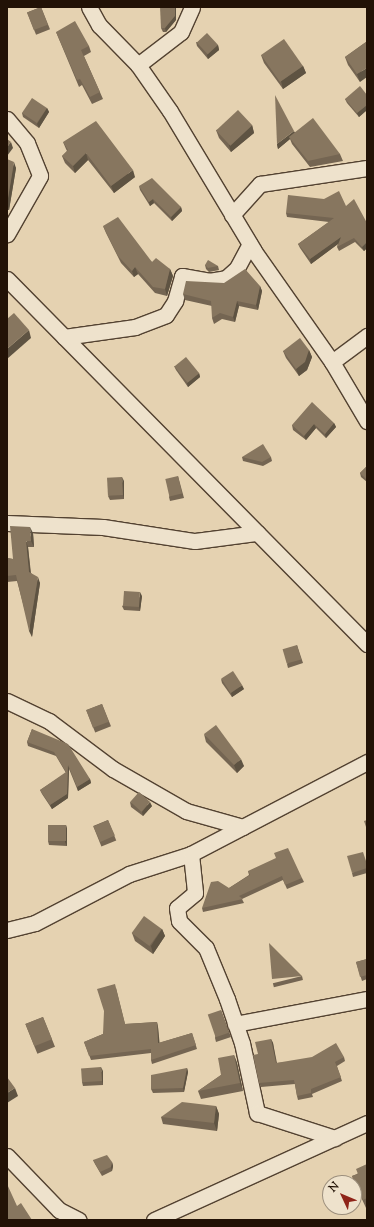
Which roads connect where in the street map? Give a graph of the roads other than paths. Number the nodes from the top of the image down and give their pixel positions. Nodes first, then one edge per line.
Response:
1 (89, 7) edge
2 (192, 7) edge
3 (138, 65) junction
4 (7, 119) edge
5 (367, 168) edge
6 (232, 215) junction
7 (7, 234) edge
8 (250, 244) junction
9 (7, 278) edge
10 (367, 336) edge
11 (64, 337) junction
12 (332, 362) junction
13 (367, 421) edge
14 (7, 523) edge
15 (257, 533) junction
16 (367, 644) edge
17 (7, 701) edge
18 (367, 762) edge
19 (243, 827) junction
20 (191, 854) junction
21 (7, 930) edge
22 (367, 1000) edge
23 (235, 1024) junction
24 (367, 1123) edge
25 (335, 1138) junction
26 (7, 1156) edge
27 (79, 1220) edge
28 (154, 1220) edge

1 - 3 street
2 - 3 street
3 - 6 street
4 - 7 street
5 - 6 street
6 - 8 street
8 - 11 street
8 - 12 street
9 - 11 street
10 - 12 street
11 - 15 street
12 - 13 street
14 - 15 street
15 - 16 street
17 - 19 street
18 - 19 street
19 - 20 street
20 - 21 street
20 - 23 street
22 - 23 street
23 - 25 street
24 - 25 street
25 - 28 street
26 - 27 street

